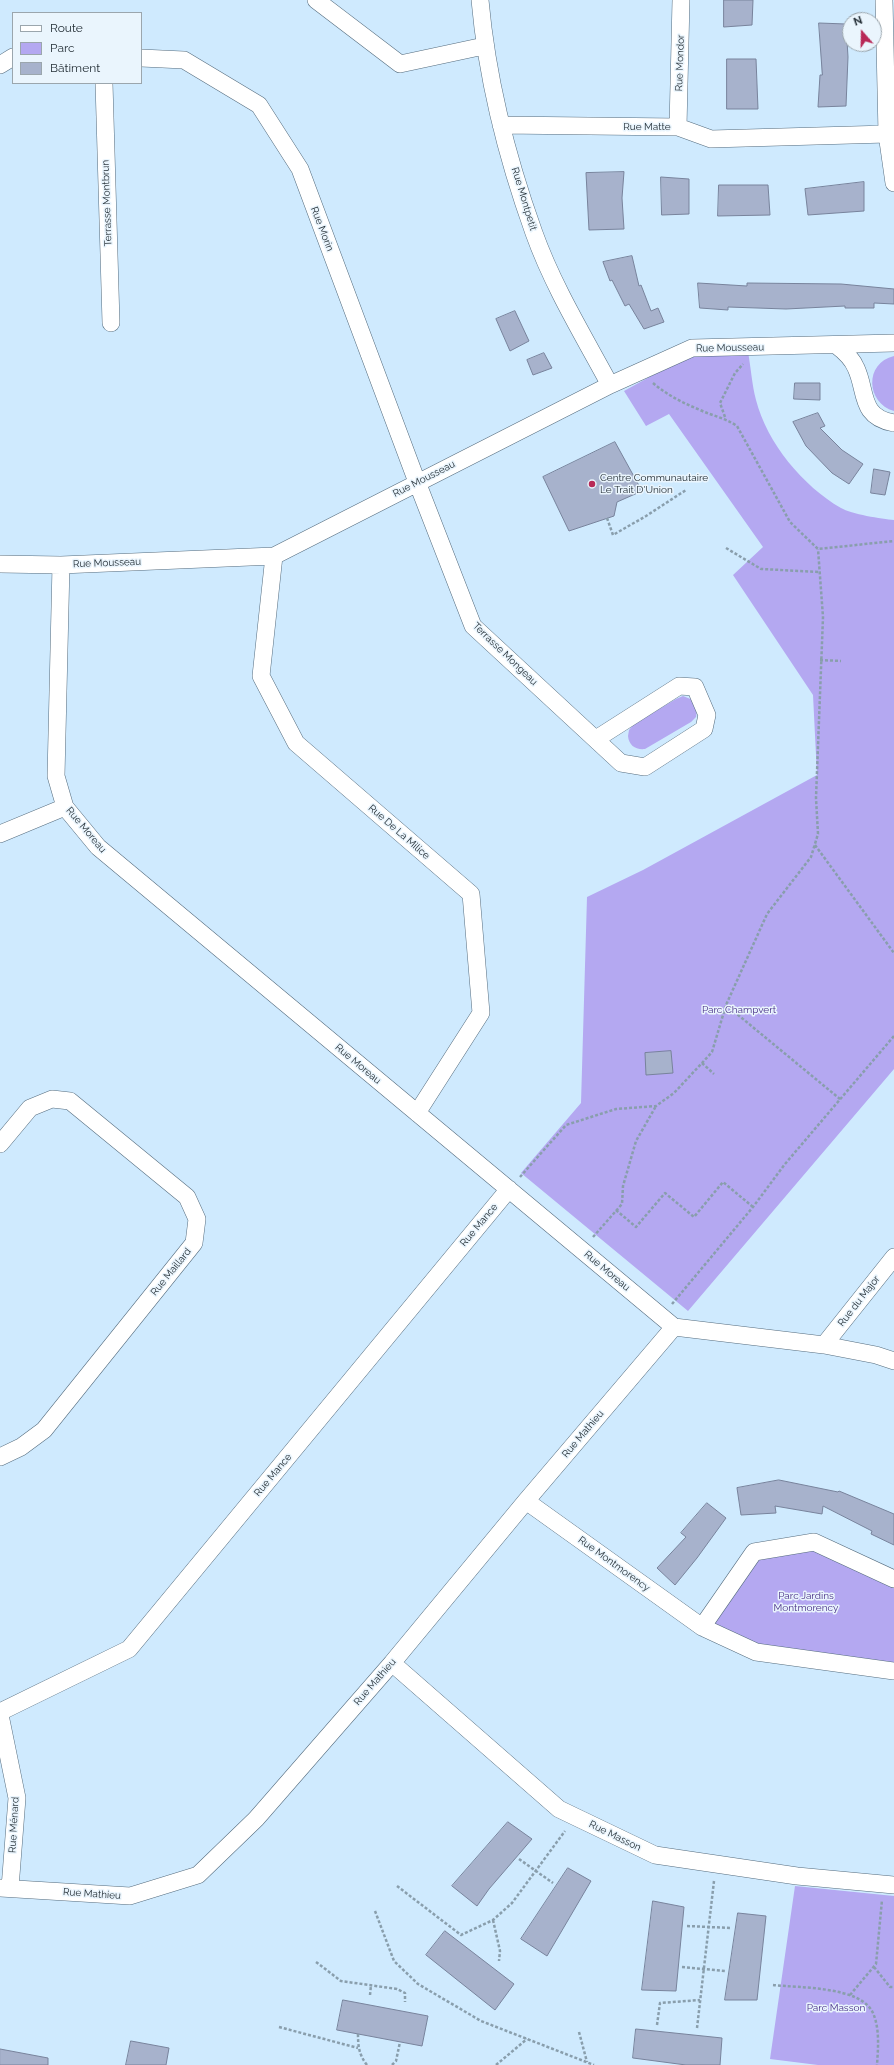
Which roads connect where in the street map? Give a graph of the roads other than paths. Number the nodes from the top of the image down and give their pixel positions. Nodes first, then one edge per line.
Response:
1 (316, 0) edge
2 (480, 0) edge
3 (681, 0) edge
4 (884, 0) edge
5 (484, 46) junction
6 (12, 58) edge
7 (142, 58) edge
8 (0, 65) edge
9 (104, 84) edge
10 (890, 112) edge
11 (501, 125) junction
12 (678, 127) junction
13 (887, 134) junction
14 (894, 183) edge
15 (111, 323) dead end
16 (894, 343) edge
17 (836, 344) junction
18 (610, 385) junction
19 (894, 423) edge
20 (417, 482) junction
21 (274, 556) junction
22 (0, 564) edge
23 (61, 565) junction
24 (596, 739) junction
25 (65, 807) junction
26 (0, 834) edge
27 (416, 1113) junction
28 (0, 1144) edge
29 (509, 1189) junction
30 (894, 1257) edge
31 (674, 1327) junction
32 (824, 1345) junction
33 (894, 1361) edge
34 (0, 1457) edge
35 (526, 1501) junction
36 (894, 1580) edge
37 (702, 1627) junction
38 (392, 1664) junction
39 (894, 1671) edge
40 (0, 1712) edge
41 (0, 1716) edge
42 (889, 1884) edge
43 (5, 1888) edge

1 - 5 street
2 - 5 street, Rue Montpetit
3 - 12 street, Rue Mondor
4 - 10 street
5 - 11 street, Rue Montpetit
6 - 8 street
7 - 20 street, Rue Morin
9 - 15 street, Terrasse Montbrun
10 - 13 street
11 - 12 street, Rue Matte
11 - 18 street, Rue Montpetit
12 - 13 street, Rue Matte
13 - 14 street
16 - 17 street, Rue Mousseau
17 - 18 street, Rue Mousseau
17 - 19 street
18 - 20 street, Rue Mousseau
20 - 21 street, Rue Mousseau
20 - 24 street, Terrasse Mongeau
21 - 23 street, Rue Mousseau
21 - 27 street, Rue De La Milice
22 - 23 street, Rue Mousseau
23 - 25 street, Rue Moreau
24 - 24 street, Terrasse Mongeau
25 - 26 street
25 - 27 street, Rue Moreau
27 - 29 street, Rue Moreau
28 - 34 street, Rue Maillard
29 - 31 street, Rue Moreau
29 - 40 street, Rue Mance
30 - 32 street, Rue du Major
31 - 32 street
31 - 35 street, Rue Mathieu
32 - 33 street
35 - 37 street, Rue Montmorency
35 - 38 street, Rue Mathieu
36 - 37 street
37 - 39 street, Rue Montmorency
38 - 42 street, Rue Masson
38 - 43 street, Rue Mathieu
41 - 43 street, Rue Ménard

